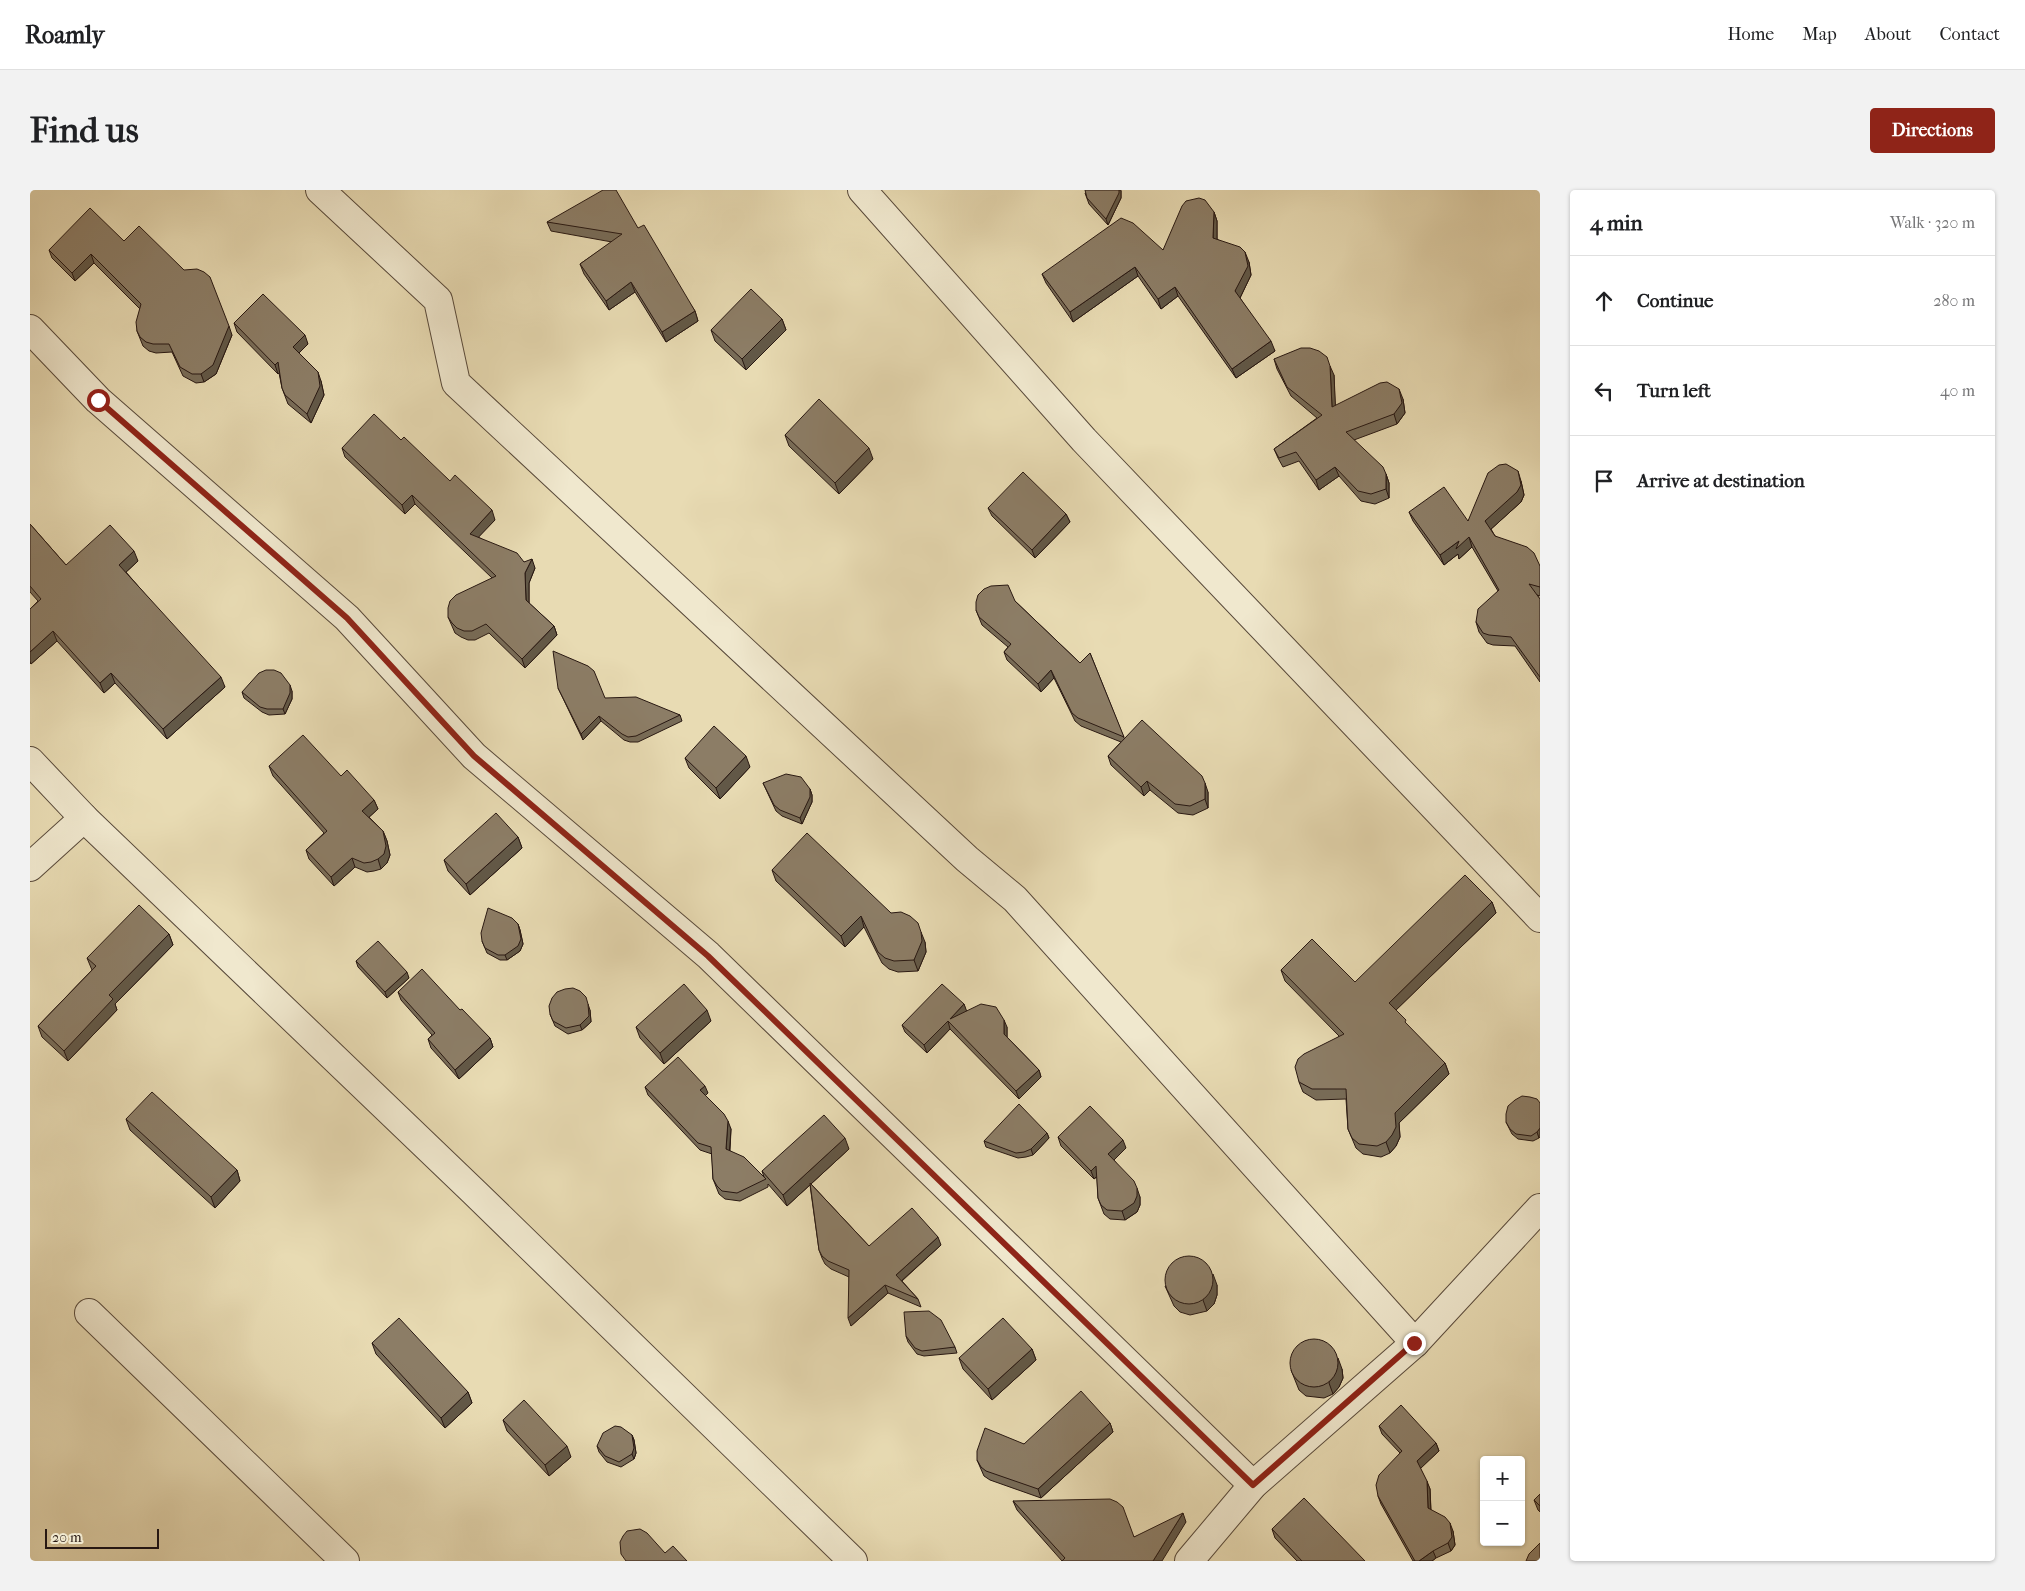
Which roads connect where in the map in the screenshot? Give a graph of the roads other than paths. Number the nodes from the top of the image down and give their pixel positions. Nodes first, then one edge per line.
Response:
1 (320, 190) edge
2 (862, 190) edge
3 (30, 329) edge
4 (30, 761) edge
5 (84, 818) junction
6 (30, 867) edge
7 (1540, 918) edge
8 (1540, 1208) edge
9 (89, 1313) dead end
10 (1414, 1343) junction
11 (1253, 1485) junction
12 (345, 1561) edge
13 (853, 1561) edge
14 (1189, 1561) edge

1 - 10 street
2 - 7 street
3 - 11 street
4 - 5 street
5 - 6 street
5 - 13 street
8 - 10 street
9 - 12 street
10 - 11 street
11 - 14 street

